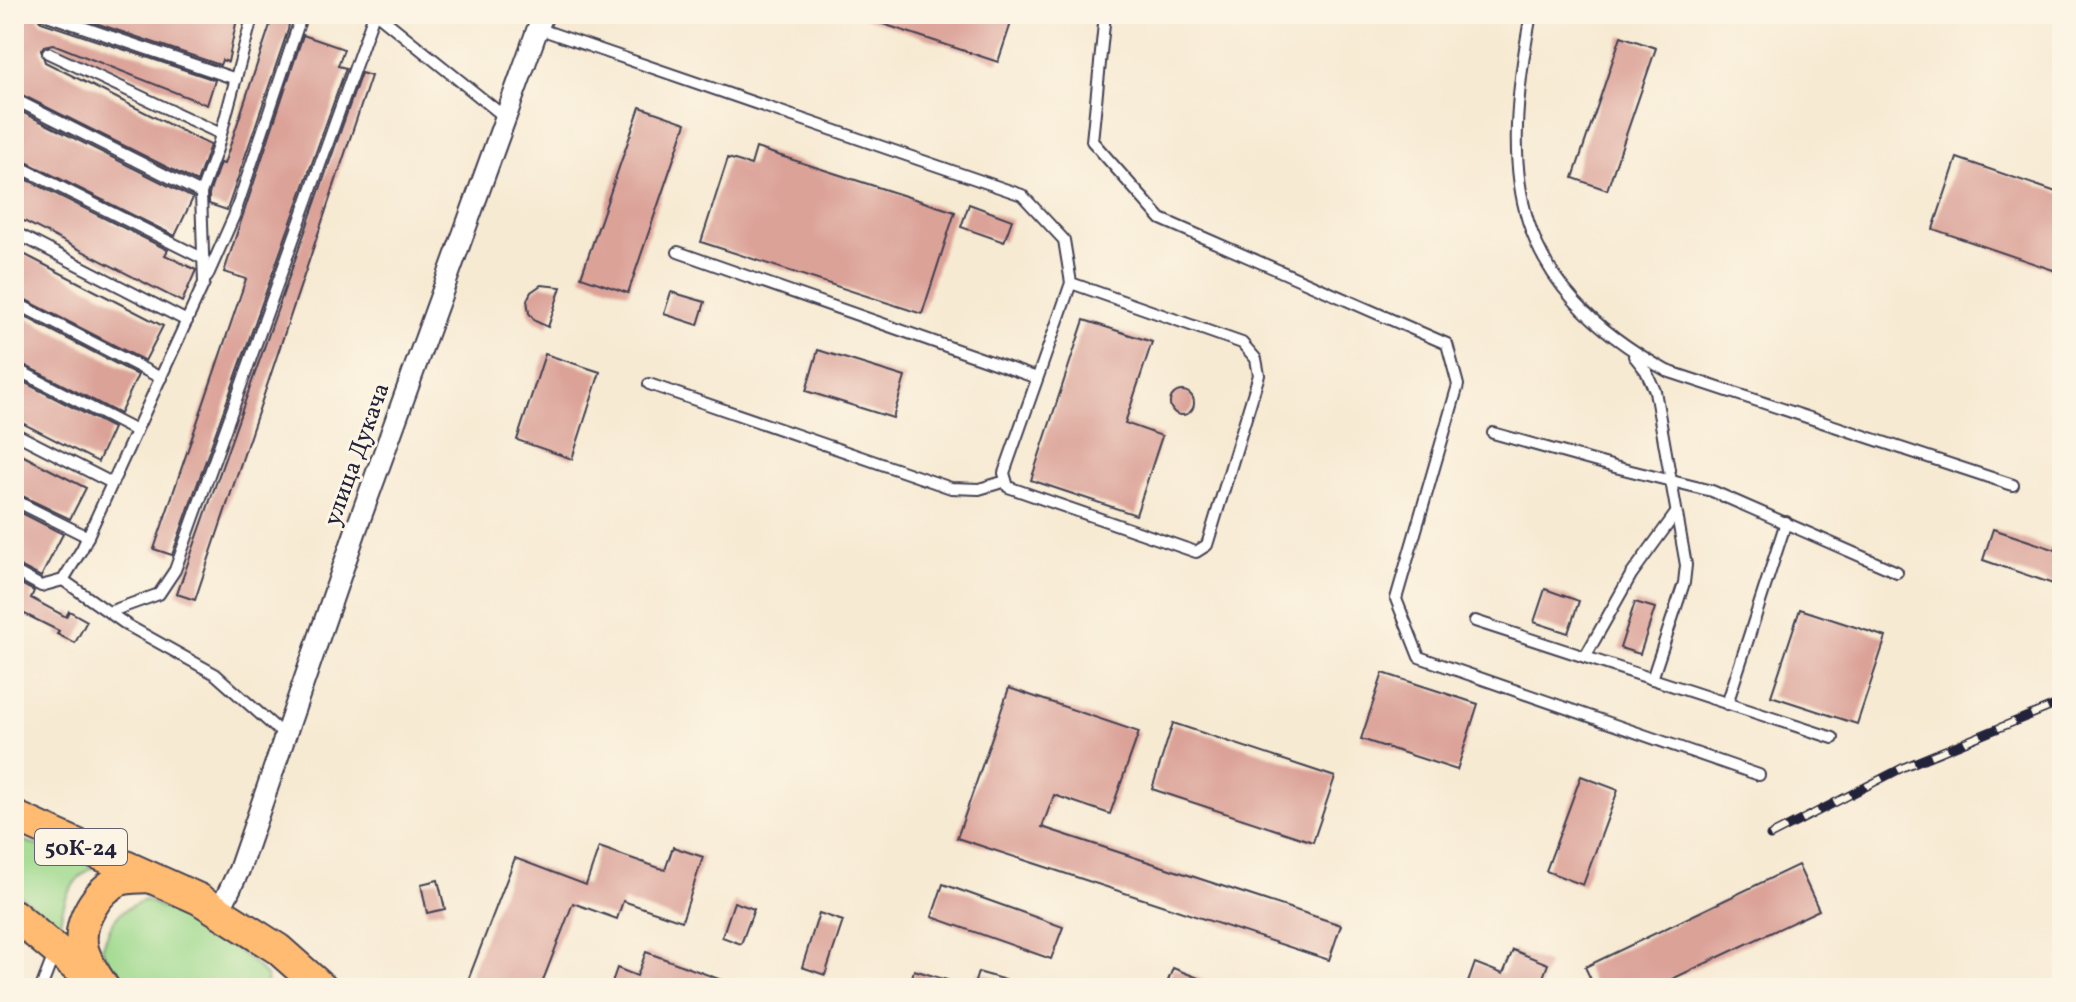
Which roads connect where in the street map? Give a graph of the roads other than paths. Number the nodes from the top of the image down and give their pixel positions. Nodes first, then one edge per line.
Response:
1 (44, 14) edge
2 (253, 14) edge
3 (302, 14) edge
4 (375, 14) edge
5 (1105, 14) edge
6 (1531, 14) edge
7 (540, 21) edge
8 (48, 53) dead end
9 (236, 79) junction
10 (14, 99) edge
11 (506, 118) junction
12 (221, 134) junction
13 (14, 164) edge
14 (201, 193) junction
15 (14, 232) edge
16 (678, 252) dead end
17 (204, 259) junction
18 (204, 283) junction
19 (1071, 283) junction
20 (14, 302) edge
21 (187, 321) junction
22 (1631, 351) junction
23 (14, 368) edge
24 (161, 378) junction
25 (1037, 378) junction
26 (649, 384) dead end
27 (136, 431) junction
28 (14, 433) edge
29 (1493, 433) dead end
30 (1669, 478) junction
31 (1006, 481) junction
32 (112, 483) junction
33 (2013, 485) dead end
34 (14, 500) edge
35 (1676, 513) junction
36 (1786, 522) junction
37 (88, 537) junction
38 (14, 571) edge
39 (1897, 572) dead end
40 (63, 580) junction
41 (109, 612) junction
42 (1475, 621) dead end
43 (1585, 657) junction
44 (1652, 679) junction
45 (1727, 704) junction
46 (286, 737) junction
47 (1833, 738) dead end
48 (1759, 775) dead end
49 (14, 816) edge
50 (149, 877) junction
51 (219, 912) junction
52 (14, 915) edge
53 (278, 949) junction
54 (55, 950) junction
55 (41, 988) edge
56 (104, 988) edge
57 (292, 988) edge
58 (322, 988) edge

1 - 9 lane
2 - 9 lane
3 - 18 lane
4 - 11 lane
4 - 41 lane
5 - 48 lane
6 - 22 lane
7 - 11 street, улица Дукача
7 - 19 lane
8 - 12 lane
9 - 12 lane
10 - 14 lane
11 - 46 street, улица Дукача
12 - 14 lane
13 - 17 lane
14 - 17 lane
15 - 21 lane
16 - 25 lane
17 - 18 lane
18 - 21 lane
19 - 25 lane
19 - 31 lane
20 - 24 lane
21 - 24 lane
22 - 30 lane
22 - 33 lane
23 - 27 lane
24 - 27 lane
25 - 31 lane
26 - 31 lane
27 - 32 lane
28 - 32 lane
29 - 30 lane
30 - 35 lane
30 - 36 lane
32 - 37 lane
34 - 37 lane
35 - 43 lane
35 - 44 lane
36 - 39 lane
36 - 45 lane
37 - 40 lane
38 - 40 lane
40 - 41 lane
41 - 46 lane
42 - 43 lane
43 - 44 lane
44 - 45 lane
45 - 47 lane
46 - 51 street, улица Дукача
49 - 50 main road, 50К-24
50 - 51 main road, 50К-24
50 - 56 main road
51 - 53 main road, 50К-24
52 - 54 main road
53 - 57 main road
53 - 58 main road, 50К-24
54 - 55 lane
54 - 56 main road

